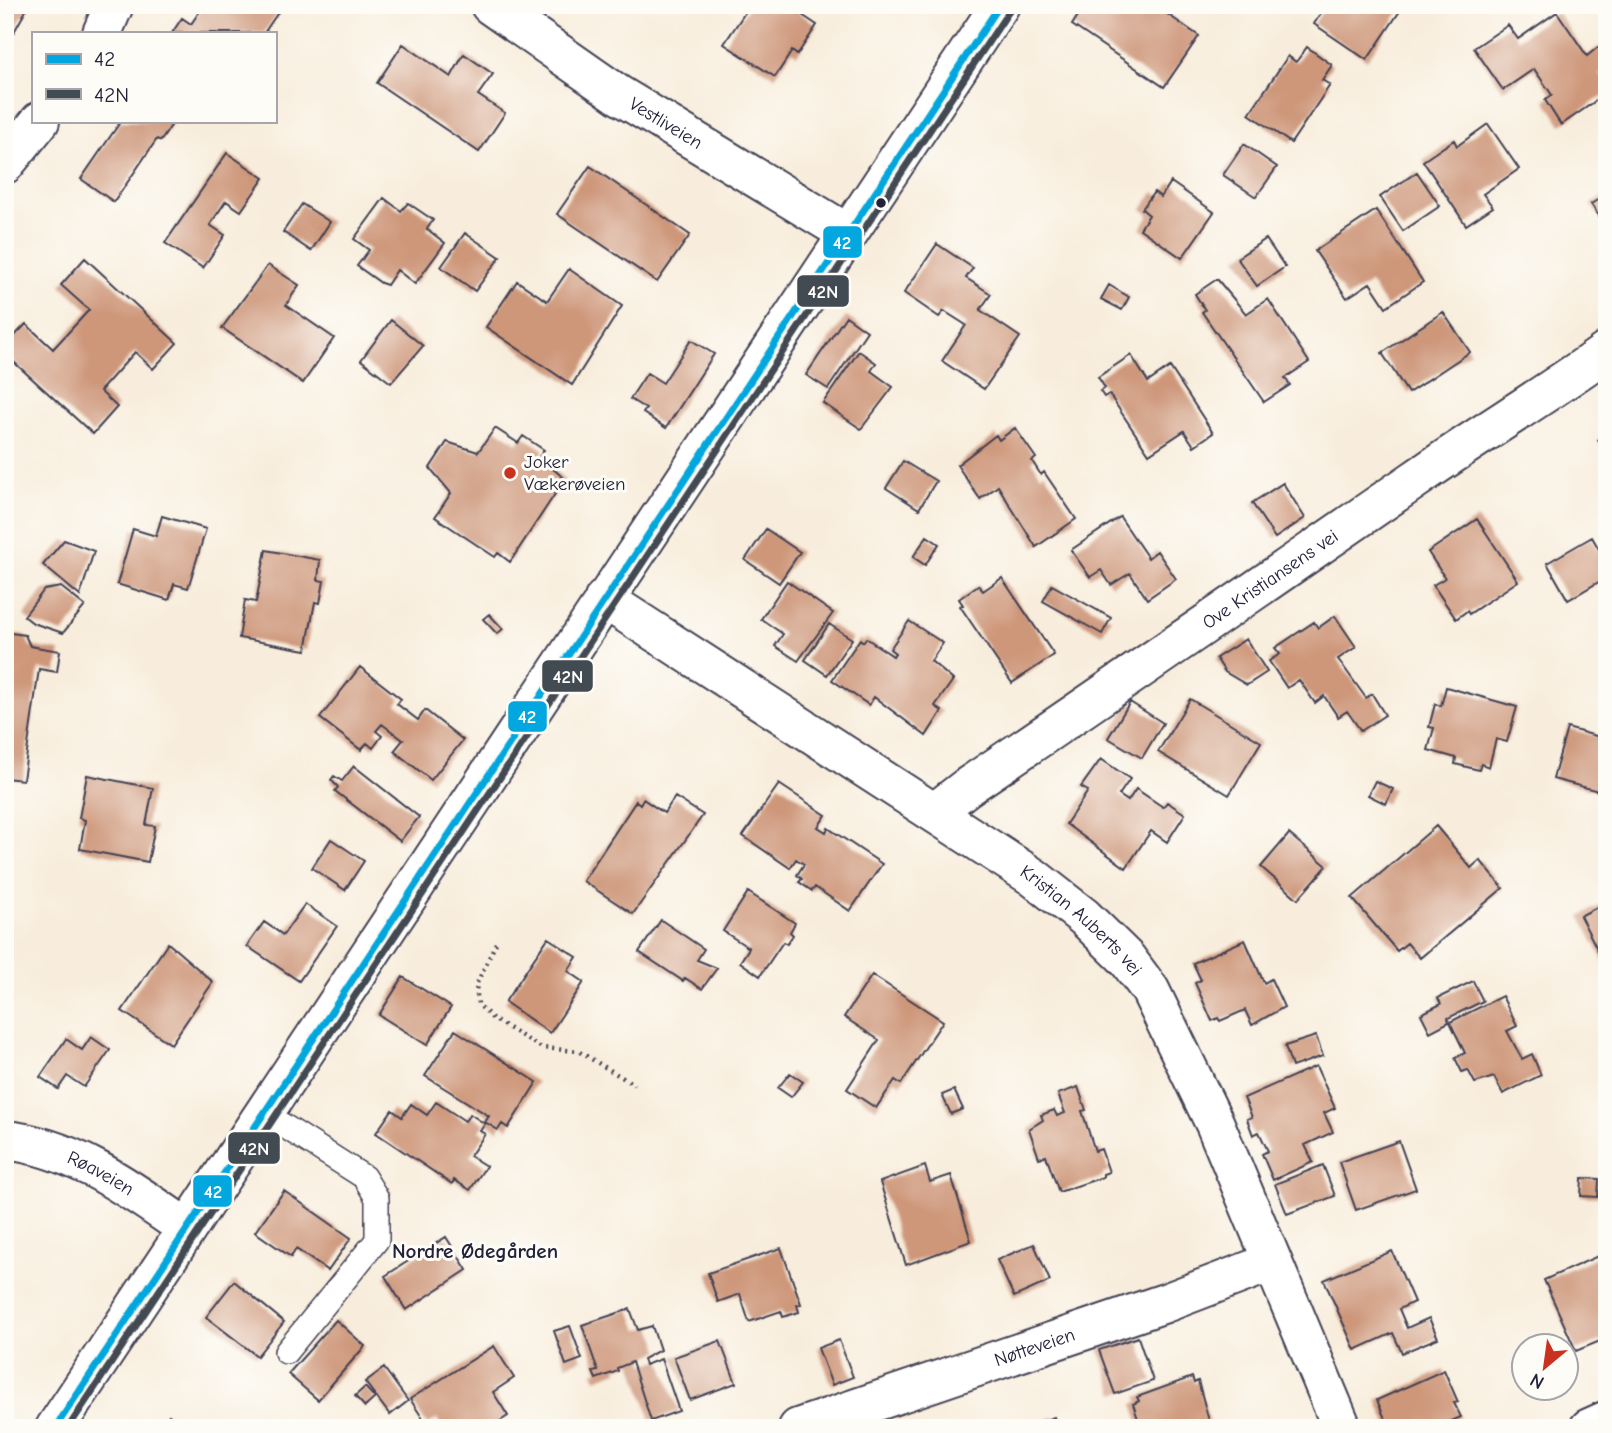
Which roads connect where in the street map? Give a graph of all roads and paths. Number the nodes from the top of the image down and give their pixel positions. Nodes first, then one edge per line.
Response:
1 (114, 5) edge
2 (490, 5) edge
3 (1000, 5) edge
4 (102, 32) edge
5 (39, 122) edge
6 (5, 164) edge
7 (847, 233) junction
8 (1607, 351) edge
9 (604, 599) junction
10 (935, 812) junction
11 (496, 943) dead end
12 (635, 1085) dead end
13 (262, 1112) junction
14 (5, 1140) edge
15 (186, 1228) junction
16 (1272, 1262) junction
17 (286, 1352) dead end
18 (1607, 1420) edge
19 (55, 1428) edge
20 (798, 1428) edge
21 (1342, 1428) edge
22 (1589, 1428) edge

1 - 4 street
2 - 7 street, Vestliveien
3 - 7 street
5 - 6 street
7 - 9 street
8 - 10 street, Ove Kristiansens vei
9 - 10 street, Kristian Auberts vei
9 - 13 street
10 - 16 street, Kristian Auberts vei
11 - 12 path
13 - 15 street
13 - 17 lane
14 - 15 street, Røaveien
15 - 19 street
16 - 20 street, Nøtteveien
16 - 21 street, Kristian Auberts vei
18 - 22 street

